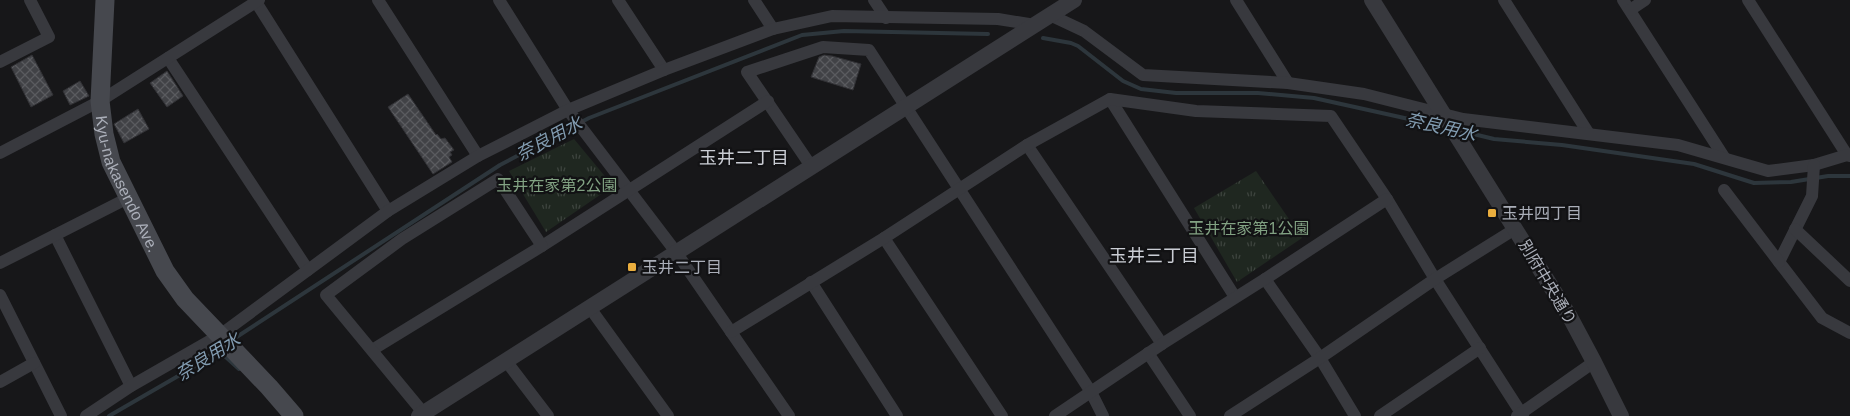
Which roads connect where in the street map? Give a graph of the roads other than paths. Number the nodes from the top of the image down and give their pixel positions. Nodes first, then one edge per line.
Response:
1 (30, 0) edge
2 (106, 0) edge
3 (378, 0) edge
4 (499, 0) edge
5 (618, 0) edge
6 (754, 0) edge
7 (874, 0) edge
8 (1074, 0) edge
9 (1236, 0) edge
10 (1372, 0) edge
11 (1504, 0) edge
12 (1645, 0) edge
13 (1748, 0) edge
14 (258, 1) edge
15 (1627, 5) edge
16 (1050, 15) junction
17 (886, 18) junction
18 (1035, 25) junction
19 (773, 29) junction
20 (168, 58) junction
21 (0, 62) edge
22 (664, 70) junction
23 (1288, 83) junction
24 (1110, 99) junction
25 (100, 101) junction
26 (768, 101) junction
27 (906, 106) junction
28 (568, 110) junction
29 (1445, 116) junction
30 (1589, 134) junction
31 (1027, 145) junction
32 (0, 153) edge
33 (478, 156) junction
34 (1848, 156) edge
35 (1724, 157) junction
36 (1814, 165) junction
37 (811, 166) junction
38 (958, 189) junction
39 (630, 190) junction
40 (1724, 190) dead end
41 (128, 198) junction
42 (1387, 200) junction
43 (388, 211) junction
44 (1515, 229) junction
45 (1795, 230) junction
46 (55, 235) junction
47 (884, 238) junction
48 (542, 246) junction
49 (676, 252) junction
50 (1779, 262) junction
51 (0, 263) edge
52 (308, 270) junction
53 (1435, 278) junction
54 (1266, 279) junction
55 (1850, 281) edge
56 (810, 282) junction
57 (0, 295) edge
58 (1235, 297) junction
59 (590, 308) junction
60 (732, 332) junction
61 (1850, 332) edge
62 (226, 342) junction
63 (1162, 344) junction
64 (1480, 348) junction
65 (372, 350) junction
66 (1148, 353) junction
67 (1320, 358) junction
68 (506, 361) junction
69 (1594, 362) junction
70 (34, 363) junction
71 (0, 382) edge
72 (131, 386) junction
73 (1091, 392) junction
74 (423, 415) edge
75 (1520, 415) edge
76 (61, 416) edge
77 (86, 416) edge
78 (294, 416) edge
79 (548, 416) edge
80 (668, 416) edge
81 (789, 416) edge
82 (897, 416) edge
83 (1002, 416) edge
84 (1055, 416) edge
85 (1103, 416) edge
86 (1190, 416) edge
87 (1230, 416) edge
88 (1355, 416) edge
89 (1380, 416) edge
90 (1621, 416) edge

1 - 21 street
2 - 25 main road, Kyu-nakasendo Ave.
3 - 33 street
4 - 28 street
5 - 22 street
6 - 19 street
7 - 17 street
8 - 16 street
9 - 23 street
10 - 29 street, 別府中央通り
11 - 30 street
12 - 15 street
13 - 34 street
14 - 20 street
14 - 43 street
15 - 35 street
16 - 18 street
16 - 23 street
17 - 18 street
17 - 19 street
18 - 27 street
19 - 22 street
20 - 25 street
20 - 52 street
22 - 28 street
23 - 29 street
24 - 31 street
24 - 42 street
24 - 58 street
25 - 32 street
25 - 41 main road, Kyu-nakasendo Ave.
26 - 27 street
26 - 37 street
26 - 39 street
27 - 37 street
27 - 38 street
28 - 33 street
28 - 39 street
29 - 30 street
29 - 44 street, 別府中央通り
30 - 35 street
31 - 38 street
31 - 63 street
33 - 43 street
34 - 36 street
35 - 36 street
36 - 45 street
37 - 49 street
38 - 47 street
38 - 73 street
39 - 48 street
39 - 49 street
40 - 50 street
41 - 46 street
41 - 62 main road, Kyu-nakasendo Ave.
42 - 53 street
42 - 54 street
43 - 52 street
44 - 53 street
44 - 69 street, 別府中央通り
45 - 50 street
45 - 55 street
46 - 51 street
46 - 72 street
47 - 56 street
47 - 83 street
48 - 65 street
48 - 65 street
49 - 59 street
49 - 60 street
50 - 61 street
52 - 62 street
53 - 64 street
53 - 67 street
54 - 58 street
54 - 67 street
56 - 60 street
56 - 82 street
57 - 70 street
58 - 63 street
59 - 68 street
59 - 80 street
60 - 81 street
62 - 72 street
62 - 78 main road, Kyu-nakasendo Ave.
63 - 66 street
64 - 75 street
64 - 89 street
65 - 74 street
66 - 73 street
66 - 86 street
67 - 87 street
67 - 88 street
68 - 74 street
68 - 79 street
69 - 75 street
69 - 90 street, 別府中央通り
70 - 71 street
70 - 76 street
72 - 77 street
73 - 84 street
73 - 85 street

